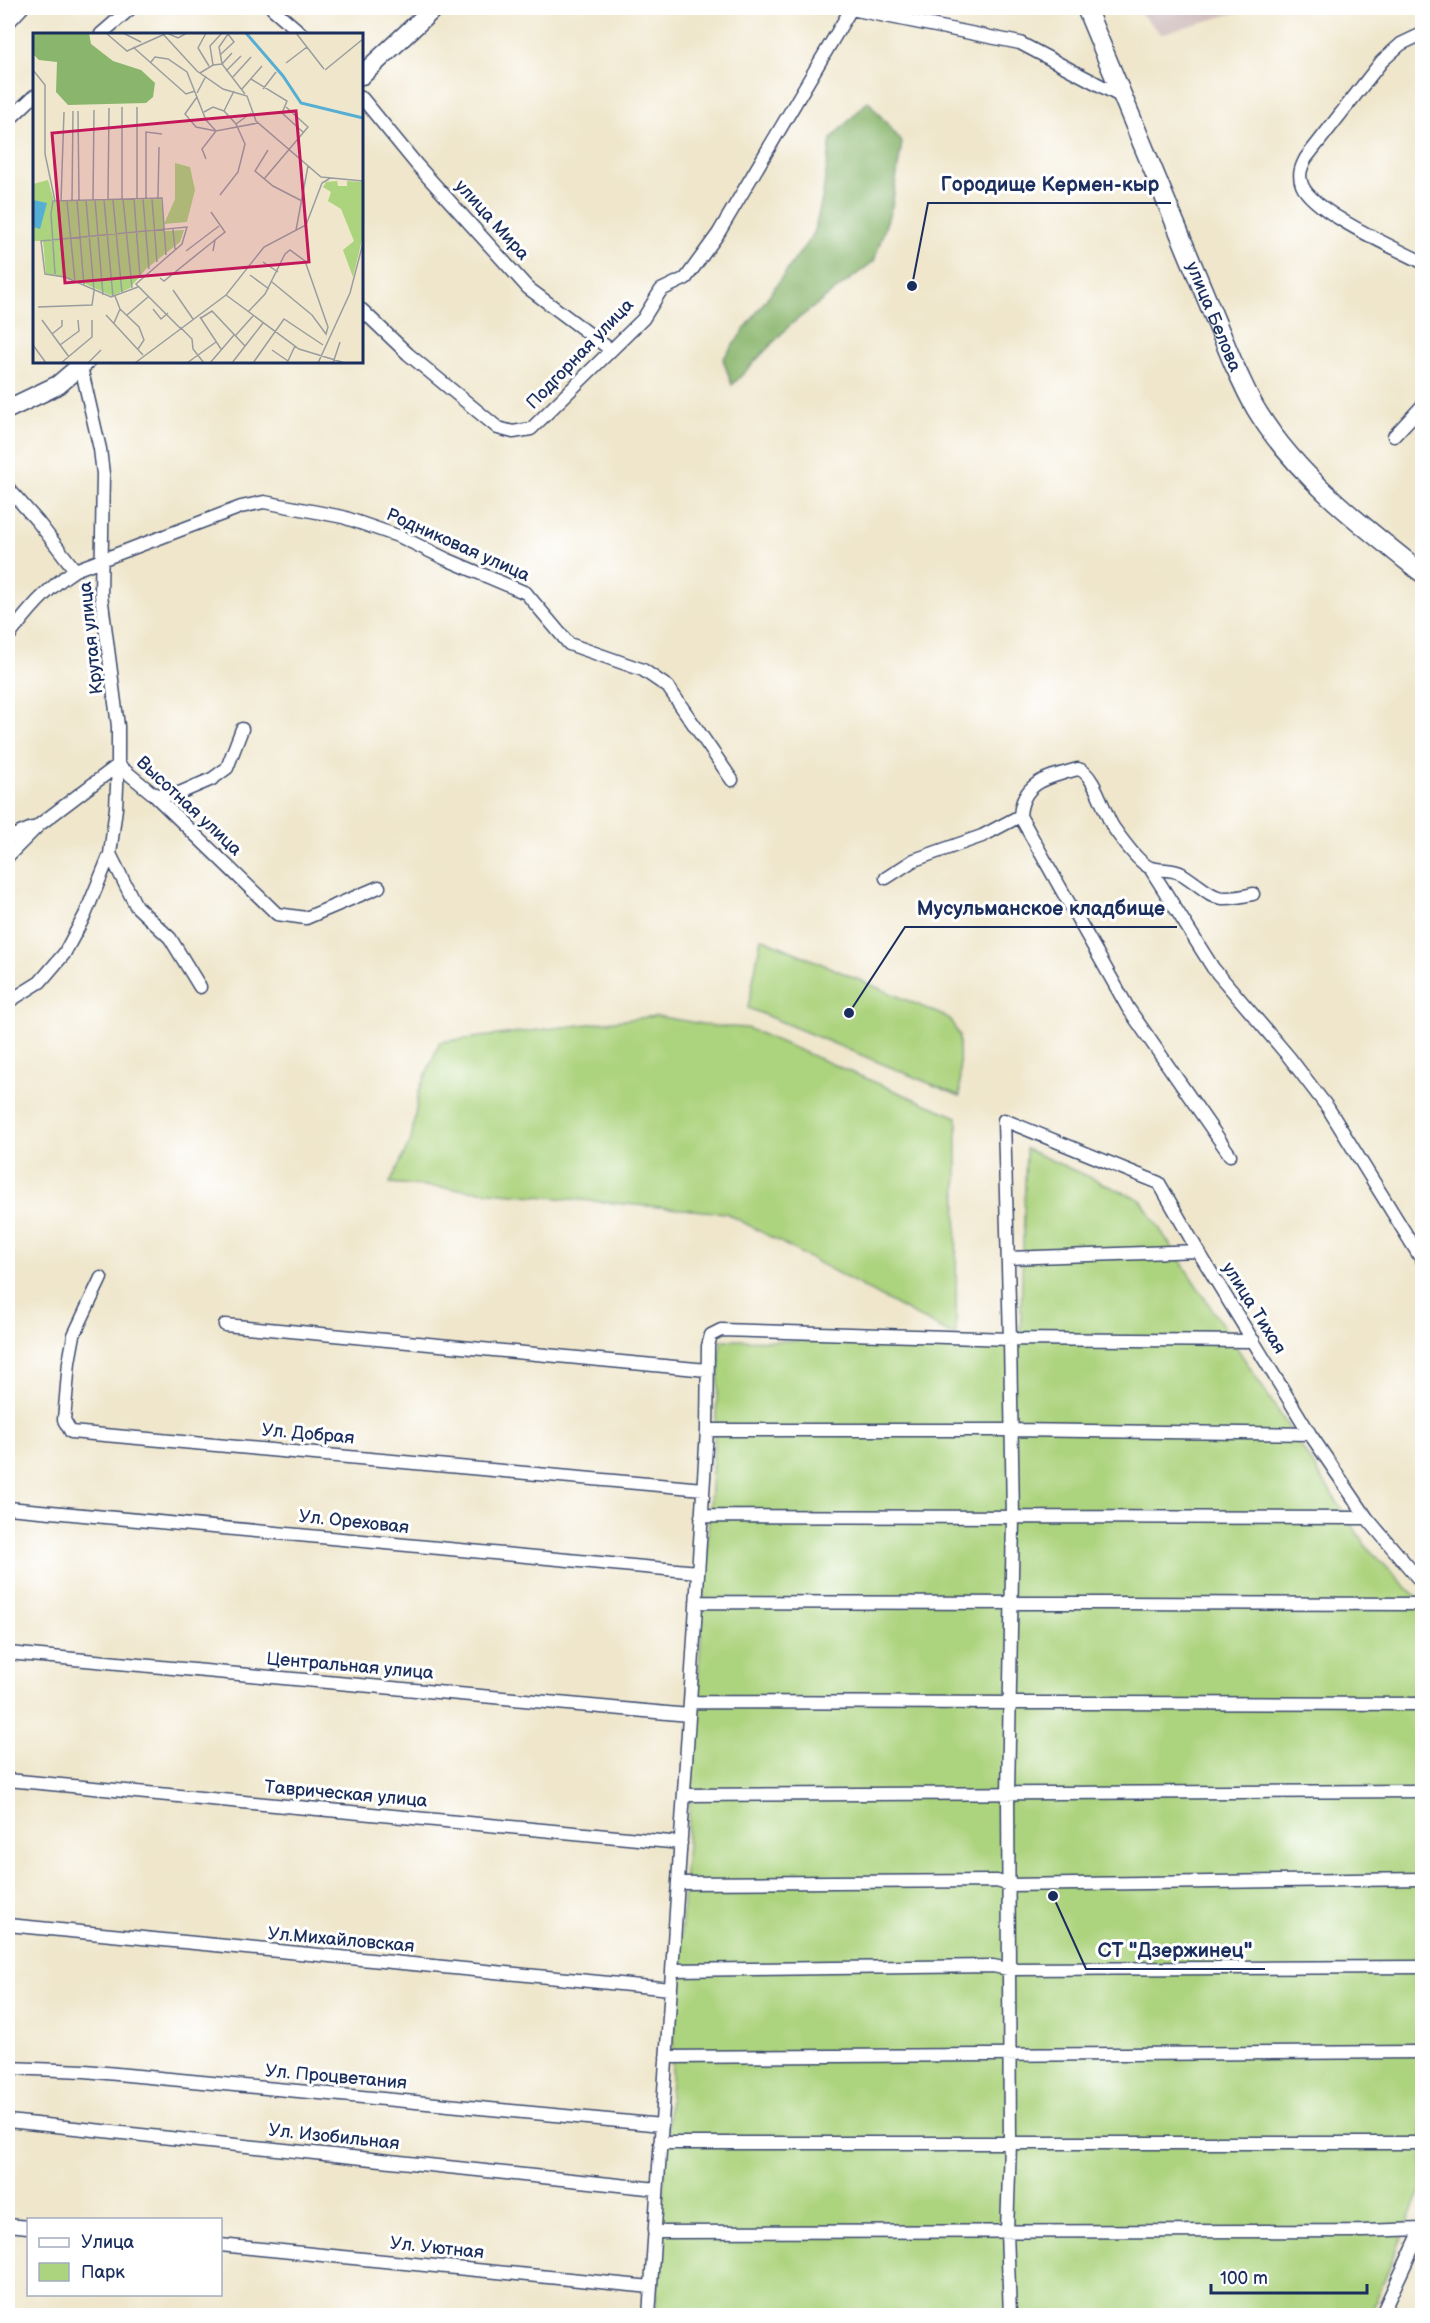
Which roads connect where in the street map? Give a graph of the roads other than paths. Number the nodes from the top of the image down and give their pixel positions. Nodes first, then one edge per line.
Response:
1 (22, 8) edge
2 (131, 8) edge
3 (272, 8) edge
4 (434, 8) edge
5 (848, 8) edge
6 (1086, 8) edge
7 (8, 23) edge
8 (102, 33) edge
9 (301, 33) edge
10 (1422, 34) edge
11 (363, 74) edge
12 (33, 97) edge
13 (1124, 98) junction
14 (363, 99) edge
15 (8, 121) edge
16 (1422, 262) edge
17 (363, 311) edge
18 (611, 350) junction
19 (83, 364) edge
20 (1422, 406) edge
21 (8, 409) edge
22 (1394, 436) dead end
23 (8, 488) edge
24 (102, 561) junction
25 (75, 570) junction
26 (1422, 573) edge
27 (8, 637) edge
28 (242, 729) dead end
29 (118, 765) junction
30 (732, 780) dead end
31 (152, 793) junction
32 (1020, 816) junction
33 (39, 825) junction
34 (8, 838) edge
35 (110, 854) junction
36 (8, 856) edge
37 (1150, 868) junction
38 (886, 878) dead end
39 (379, 887) dead end
40 (1253, 894) dead end
41 (200, 987) dead end
42 (8, 1002) edge
43 (1230, 1155) dead end
44 (1198, 1251) junction
45 (1008, 1258) junction
46 (1422, 1260) edge
47 (101, 1278) dead end
48 (225, 1325) dead end
49 (1010, 1339) junction
50 (1254, 1341) junction
51 (707, 1370) junction
52 (707, 1430) junction
53 (1011, 1430) junction
54 (1310, 1434) junction
55 (703, 1489) junction
56 (8, 1508) edge
57 (701, 1516) junction
58 (1013, 1517) junction
59 (1367, 1518) junction
60 (698, 1572) junction
61 (1422, 1583) edge
62 (696, 1602) junction
63 (1011, 1604) junction
64 (1422, 1604) edge
65 (8, 1653) edge
66 (690, 1702) junction
67 (1008, 1703) junction
68 (1422, 1704) edge
69 (689, 1715) junction
70 (8, 1780) edge
71 (1422, 1791) edge
72 (684, 1795) junction
73 (1008, 1795) junction
74 (681, 1843) junction
75 (1422, 1879) edge
76 (678, 1883) junction
77 (1009, 1885) junction
78 (8, 1925) edge
79 (1422, 1967) edge
80 (1008, 1969) junction
81 (672, 1970) junction
82 (671, 1989) junction
83 (1422, 2052) edge
84 (1010, 2055) junction
85 (666, 2057) junction
86 (8, 2068) edge
87 (8, 2121) edge
88 (662, 2125) junction
89 (660, 2143) junction
90 (1422, 2143) edge
91 (1010, 2144) junction
92 (657, 2189) junction
93 (8, 2225) edge
94 (27, 2227) edge
95 (1422, 2228) edge
96 (1007, 2231) junction
97 (654, 2232) junction
98 (222, 2245) edge
99 (651, 2287) junction
100 (649, 2316) edge
101 (1010, 2316) edge
102 (1381, 2316) edge

1 - 7 street
2 - 8 street
3 - 9 street
4 - 11 main road
5 - 13 street, Подгорная улица
5 - 18 street, Подгорная улица
6 - 13 main road, улица Белова
10 - 16 street
12 - 15 street
13 - 26 main road, улица Белова
14 - 18 street, улица Мира
17 - 18 street, Подгорная улица
19 - 21 main road
19 - 24 street, Крутая улица
20 - 22 street
23 - 25 street
24 - 25 street, Родниковая улица
24 - 29 street, Крутая улица
24 - 30 street, Родниковая улица
25 - 27 street, Родниковая улица
28 - 31 street
29 - 31 street, Высотная улица
29 - 33 street
29 - 35 street, Высотная улица
31 - 39 street, Высотная улица
32 - 37 street
32 - 38 street
32 - 43 street
33 - 34 street
33 - 36 street
35 - 41 street
35 - 42 street, Высотная улица
37 - 40 street
37 - 46 street
44 - 45 street
44 - 45 street, улица Тихая
44 - 50 street, улица Тихая
45 - 49 street
47 - 55 street, Ул. Добрая
48 - 51 street
49 - 50 street
49 - 51 street
49 - 53 street
50 - 54 street, улица Тихая
51 - 52 street
52 - 53 street
52 - 55 street
53 - 54 street
53 - 58 street
54 - 59 street, улица Тихая
55 - 57 street
56 - 60 street, Ул. Ореховая
57 - 58 street
57 - 60 street
58 - 59 street
58 - 63 street
59 - 61 street, улица Тихая
60 - 62 street
62 - 63 street
62 - 66 street
63 - 64 street
63 - 67 street
65 - 69 street, Центральная улица
66 - 67 street
66 - 69 street
67 - 68 street
67 - 73 street
69 - 72 street
70 - 74 street, Таврическая улица
71 - 73 street
72 - 73 street
72 - 74 street
73 - 77 street
74 - 76 street
75 - 77 street
76 - 77 street
76 - 81 street
77 - 80 street
78 - 82 street, Ул.Михайловская
79 - 80 street
80 - 81 street
80 - 84 street
81 - 82 street
82 - 85 street
83 - 84 street
84 - 85 street
84 - 91 street
85 - 88 street
86 - 88 street, Ул. Процветания
87 - 92 street, Ул. Изобильная
88 - 89 street
89 - 91 street
89 - 92 street
90 - 91 street
91 - 96 street
92 - 97 street
93 - 94 street
95 - 96 street
95 - 102 street
96 - 97 street
96 - 101 street
97 - 99 street
98 - 99 street, Ул. Уютная
99 - 100 street

